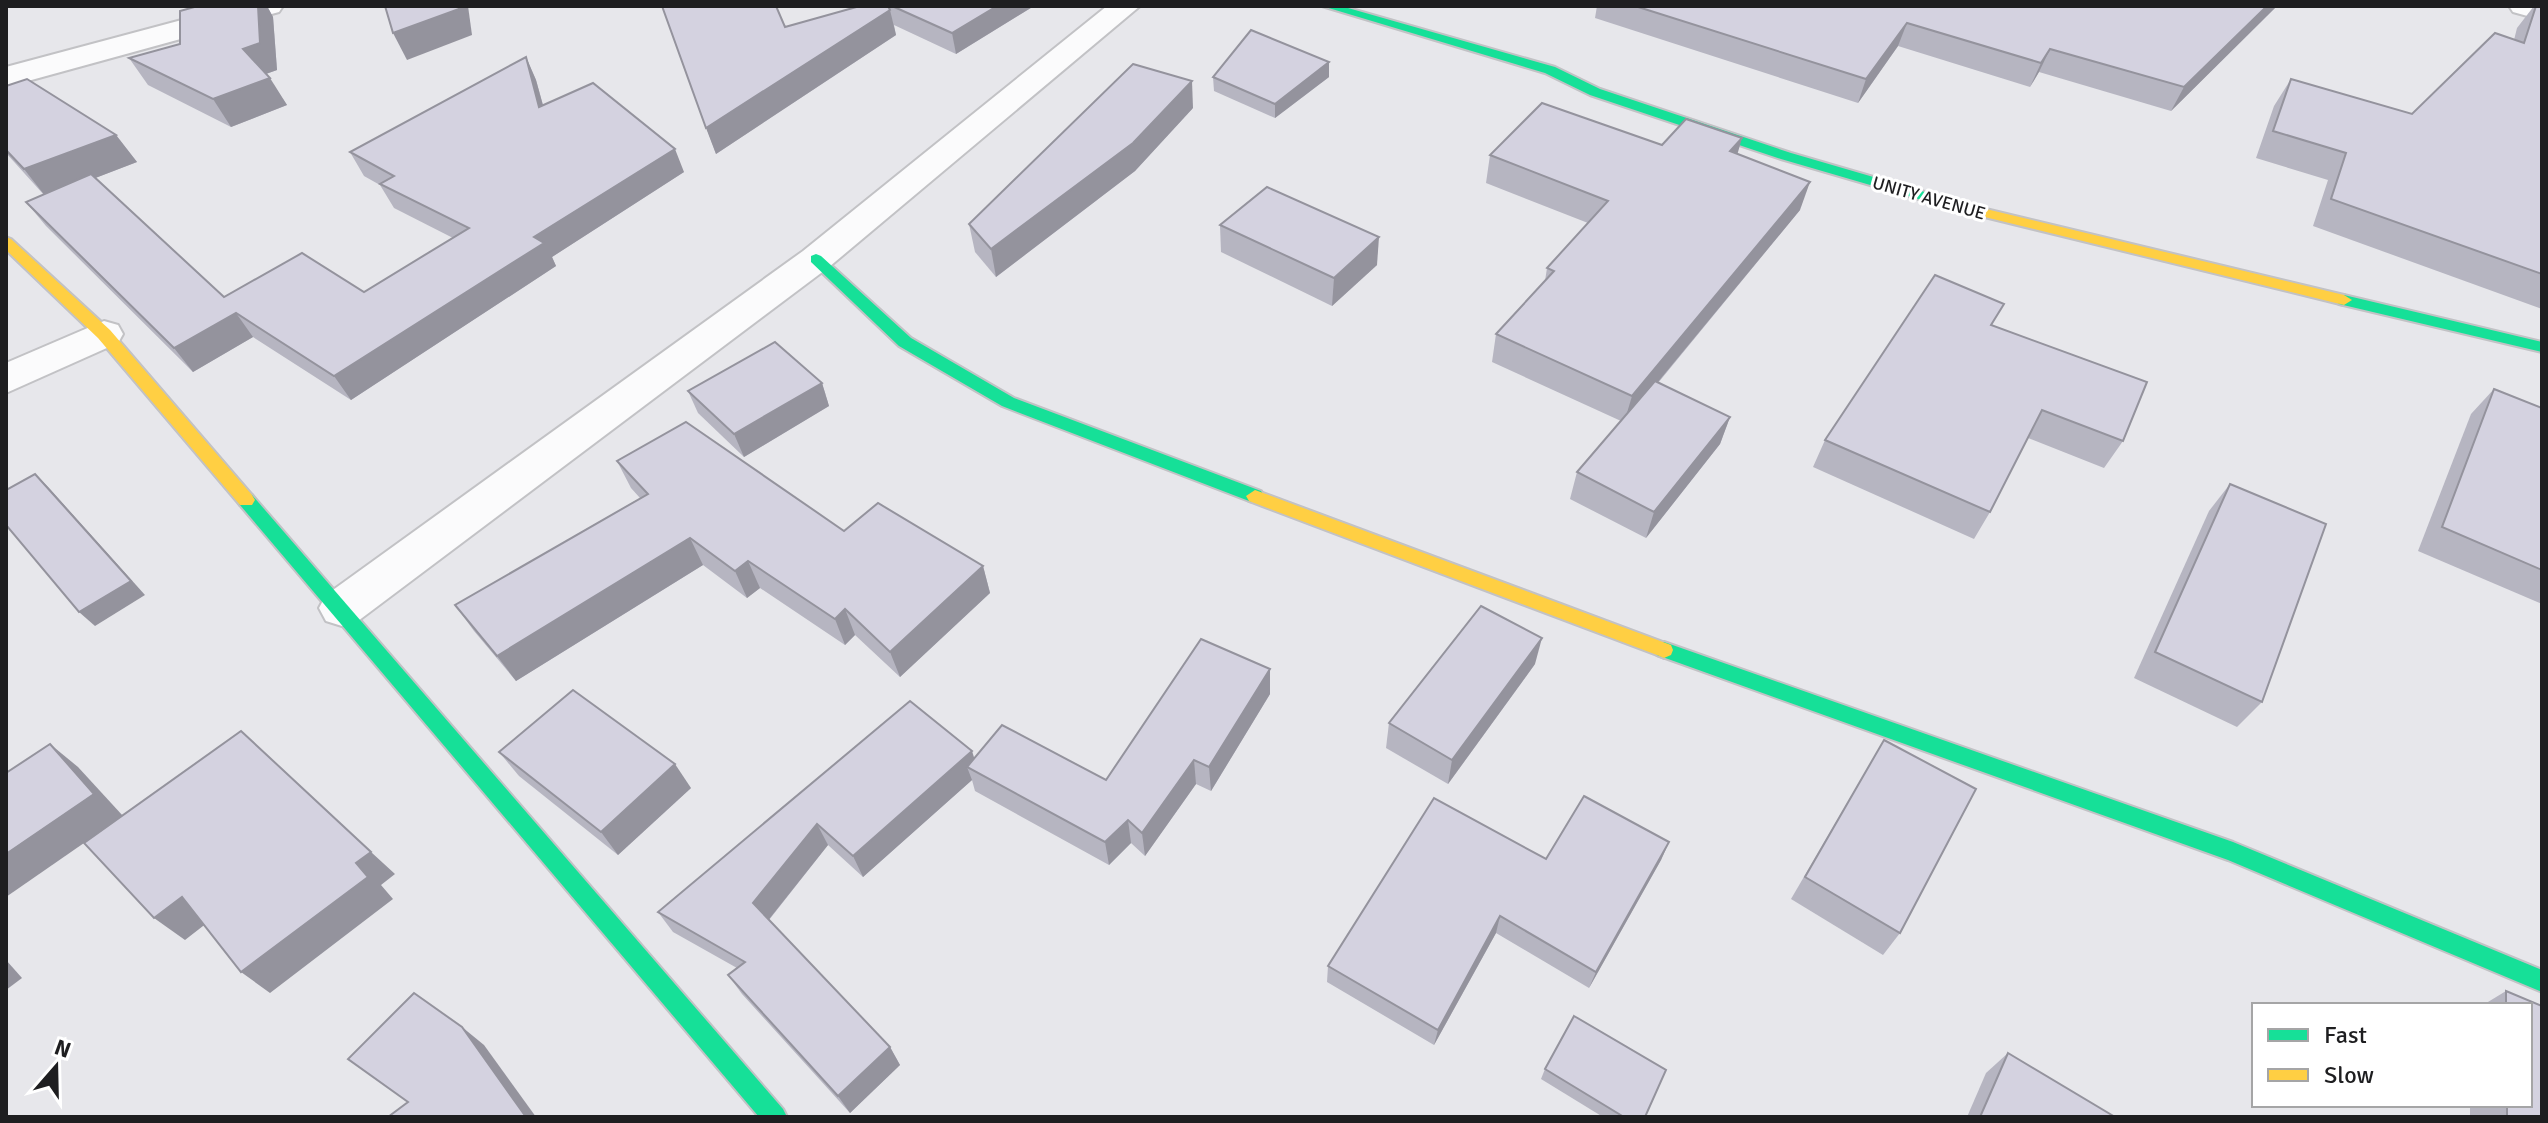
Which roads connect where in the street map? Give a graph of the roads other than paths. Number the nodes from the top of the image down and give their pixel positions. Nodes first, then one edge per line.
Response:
1 (268, 6) edge
2 (1125, 6) edge
3 (1328, 6) edge
4 (2524, 6) edge
5 (2542, 11) edge
6 (6, 77) edge
7 (6, 242) edge
8 (816, 259) junction
9 (104, 334) junction
10 (2542, 347) edge
11 (6, 379) edge
12 (342, 608) junction
13 (2542, 981) edge
14 (775, 1117) edge

1 - 6 street
2 - 8 street
3 - 10 street, UNITY AVENUE
4 - 5 street
7 - 9 street
8 - 12 street
8 - 13 street
9 - 11 street
9 - 12 street
12 - 14 street

